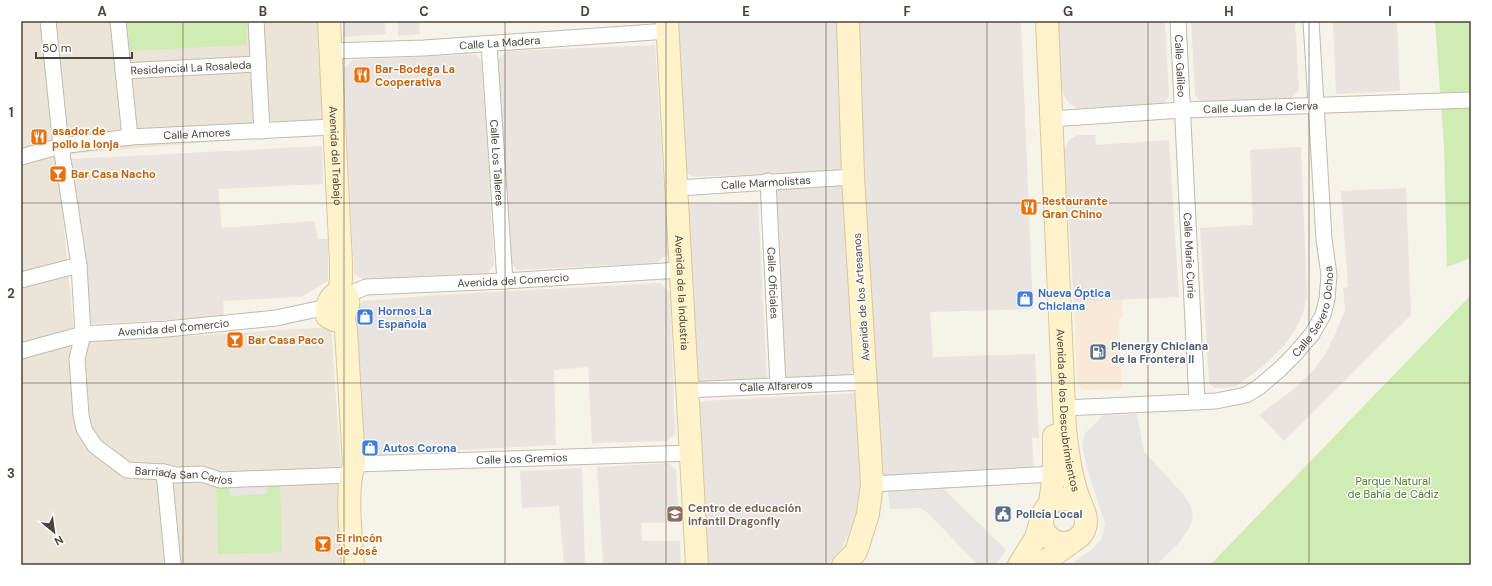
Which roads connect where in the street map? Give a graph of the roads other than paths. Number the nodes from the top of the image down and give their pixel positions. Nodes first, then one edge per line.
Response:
1 (48, 21) edge
2 (118, 21) edge
3 (256, 21) edge
4 (329, 21) edge
5 (848, 21) edge
6 (1036, 21) edge
7 (1047, 21) edge
8 (1178, 21) edge
9 (1311, 21) edge
10 (668, 26) edge
11 (489, 44) junction
12 (330, 51) junction
13 (258, 64) junction
14 (123, 71) junction
15 (1471, 100) edge
16 (1316, 104) junction
17 (1182, 110) junction
18 (1052, 119) junction
19 (333, 127) junction
20 (262, 131) junction
21 (130, 137) junction
22 (61, 146) junction
23 (21, 157) edge
24 (853, 177) junction
25 (768, 181) junction
26 (678, 188) junction
27 (79, 265) junction
28 (680, 270) junction
29 (21, 280) edge
30 (505, 281) junction
31 (340, 310) junction
32 (83, 334) junction
33 (21, 351) edge
34 (866, 382) junction
35 (778, 385) junction
36 (686, 390) junction
37 (1197, 402) junction
38 (1064, 408) junction
39 (691, 453) junction
40 (352, 469) junction
41 (164, 472) junction
42 (1054, 474) junction
43 (872, 484) junction
44 (1083, 509) junction
45 (1045, 511) junction
46 (1072, 542) junction
47 (173, 565) edge
48 (353, 565) edge
49 (697, 565) edge
50 (843, 565) edge
51 (1019, 565) edge
52 (1040, 565) edge

1 - 22 street, Barriada San Carlos
2 - 14 street, Residencial La Rosaleda
3 - 13 street, Residencial La Rosaleda
4 - 12 street, Avenida del Trabajo
5 - 24 street, Avenida de los Artesanos
6 - 42 street, Avenida de los Descubrimientos
7 - 18 street, Avenida de los Descubrimientos
8 - 17 street, Calle Galileo
9 - 16 street, Calle Severo Ochoa
10 - 11 street, Calle La Madera
10 - 26 street, Avenida de la Industria
11 - 12 street, Calle La Madera
11 - 30 street, Calle Los Talleres
12 - 19 street, Avenida del Trabajo
13 - 14 street, Residencial La Rosaleda
13 - 20 street, Residencial La Rosaleda
14 - 21 street, Residencial La Rosaleda
15 - 16 street, Calle Juan de la Cierva
16 - 17 street, Calle Juan de la Cierva
16 - 37 street, Calle Severo Ochoa
17 - 18 street, Calle Juan de la Cierva
17 - 37 street, Calle Marie Curie
18 - 38 street, Avenida de los Descubrimientos
19 - 20 street, Calle Amores
19 - 31 street, Avenida del Trabajo
20 - 21 street, Calle Amores
21 - 22 street, Calle Amores
22 - 23 street, Calle Amores
22 - 27 street, Barriada San Carlos
24 - 25 street, Calle Marmolistas
24 - 34 street, Avenida de los Artesanos
25 - 26 street, Calle Marmolistas
25 - 35 street, Calle Oficiales
26 - 28 street, Avenida de la Industria
27 - 29 street
27 - 32 street, Barriada San Carlos
28 - 30 street, Avenida del Comercio
28 - 36 street, Avenida de la Industria
30 - 31 street, Avenida del Comercio
31 - 32 street, Avenida del Comercio
31 - 40 street, Avenida del Trabajo
32 - 33 street, Avenida del Comercio
32 - 41 street, Barriada San Carlos
34 - 35 street, Calle Alfareros
34 - 43 street, Avenida de los Artesanos
35 - 36 street, Calle Alfareros
36 - 39 street, Avenida de la Industria
37 - 38 street, Calle Severo Ochoa
38 - 44 street, Avenida de los Descubrimientos
39 - 40 street, Calle Los Gremios
39 - 49 street, Avenida de la Industria
40 - 41 street, Barriada San Carlos
40 - 48 street, Avenida del Trabajo
41 - 47 street
42 - 43 street
42 - 45 street, Avenida de los Descubrimientos
43 - 50 street, Avenida de los Artesanos
44 - 45 street
44 - 46 street
45 - 46 street
45 - 51 street, Avenida de los Descubrimientos
46 - 52 street

